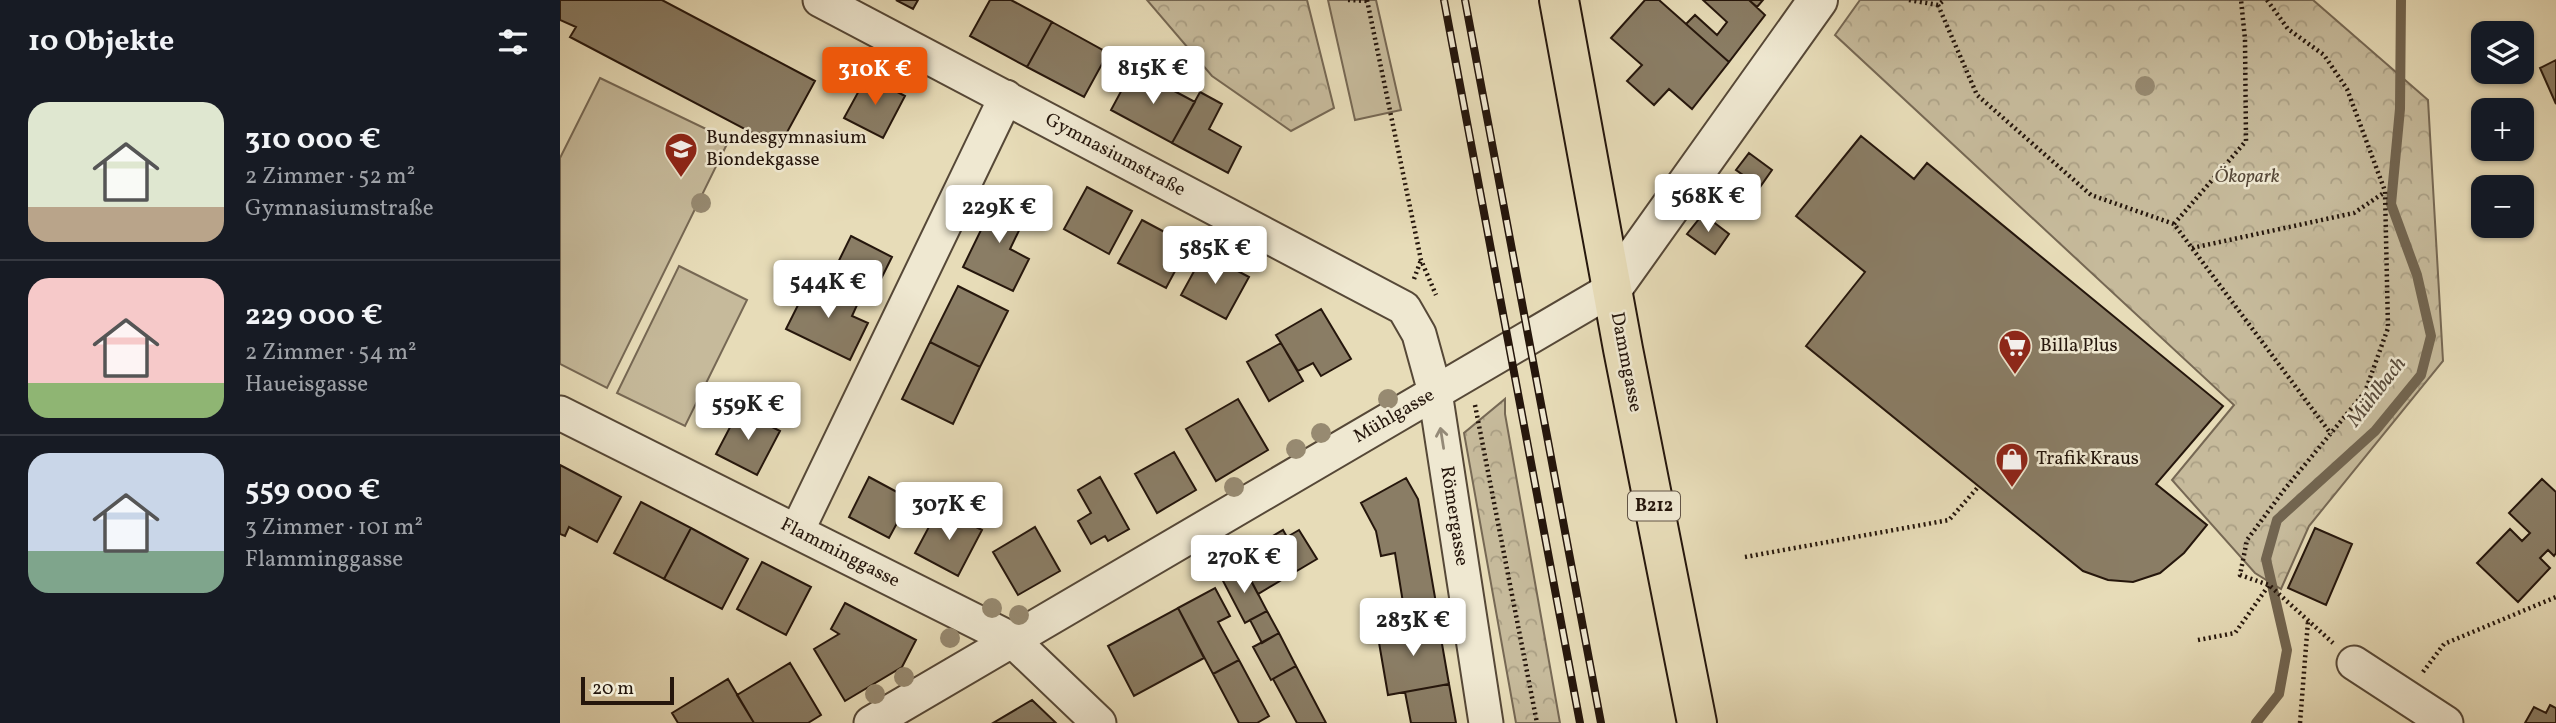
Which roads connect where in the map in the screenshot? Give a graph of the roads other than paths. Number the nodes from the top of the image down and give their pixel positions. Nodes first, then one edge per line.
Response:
1 (820, 0) edge
2 (1559, 0) edge
3 (1818, 0) edge
4 (1006, 97) junction
5 (1612, 289) junction
6 (1435, 392) junction
7 (560, 413) edge
8 (797, 531) junction
9 (1011, 639) junction
10 (2354, 663) road end
11 (871, 723) edge
12 (1099, 723) edge
13 (1486, 723) edge
14 (1697, 723) edge
15 (2446, 723) edge

1 - 4 street, Gymnasiumstraße
2 - 5 main road, Dammgasse / B212
3 - 5 street, Mühlgasse
4 - 6 street, Gymnasiumstraße
4 - 8 street
5 - 6 street, Mühlgasse
5 - 14 main road, Dammgasse / B212
6 - 9 street, Mühlgasse
13 -> 6 street, Römergasse
7 - 8 street, Flamminggasse
8 - 9 street, Flamminggasse
9 - 11 street, Mühlgasse
9 - 12 street, Flamminggasse
10 - 15 street

